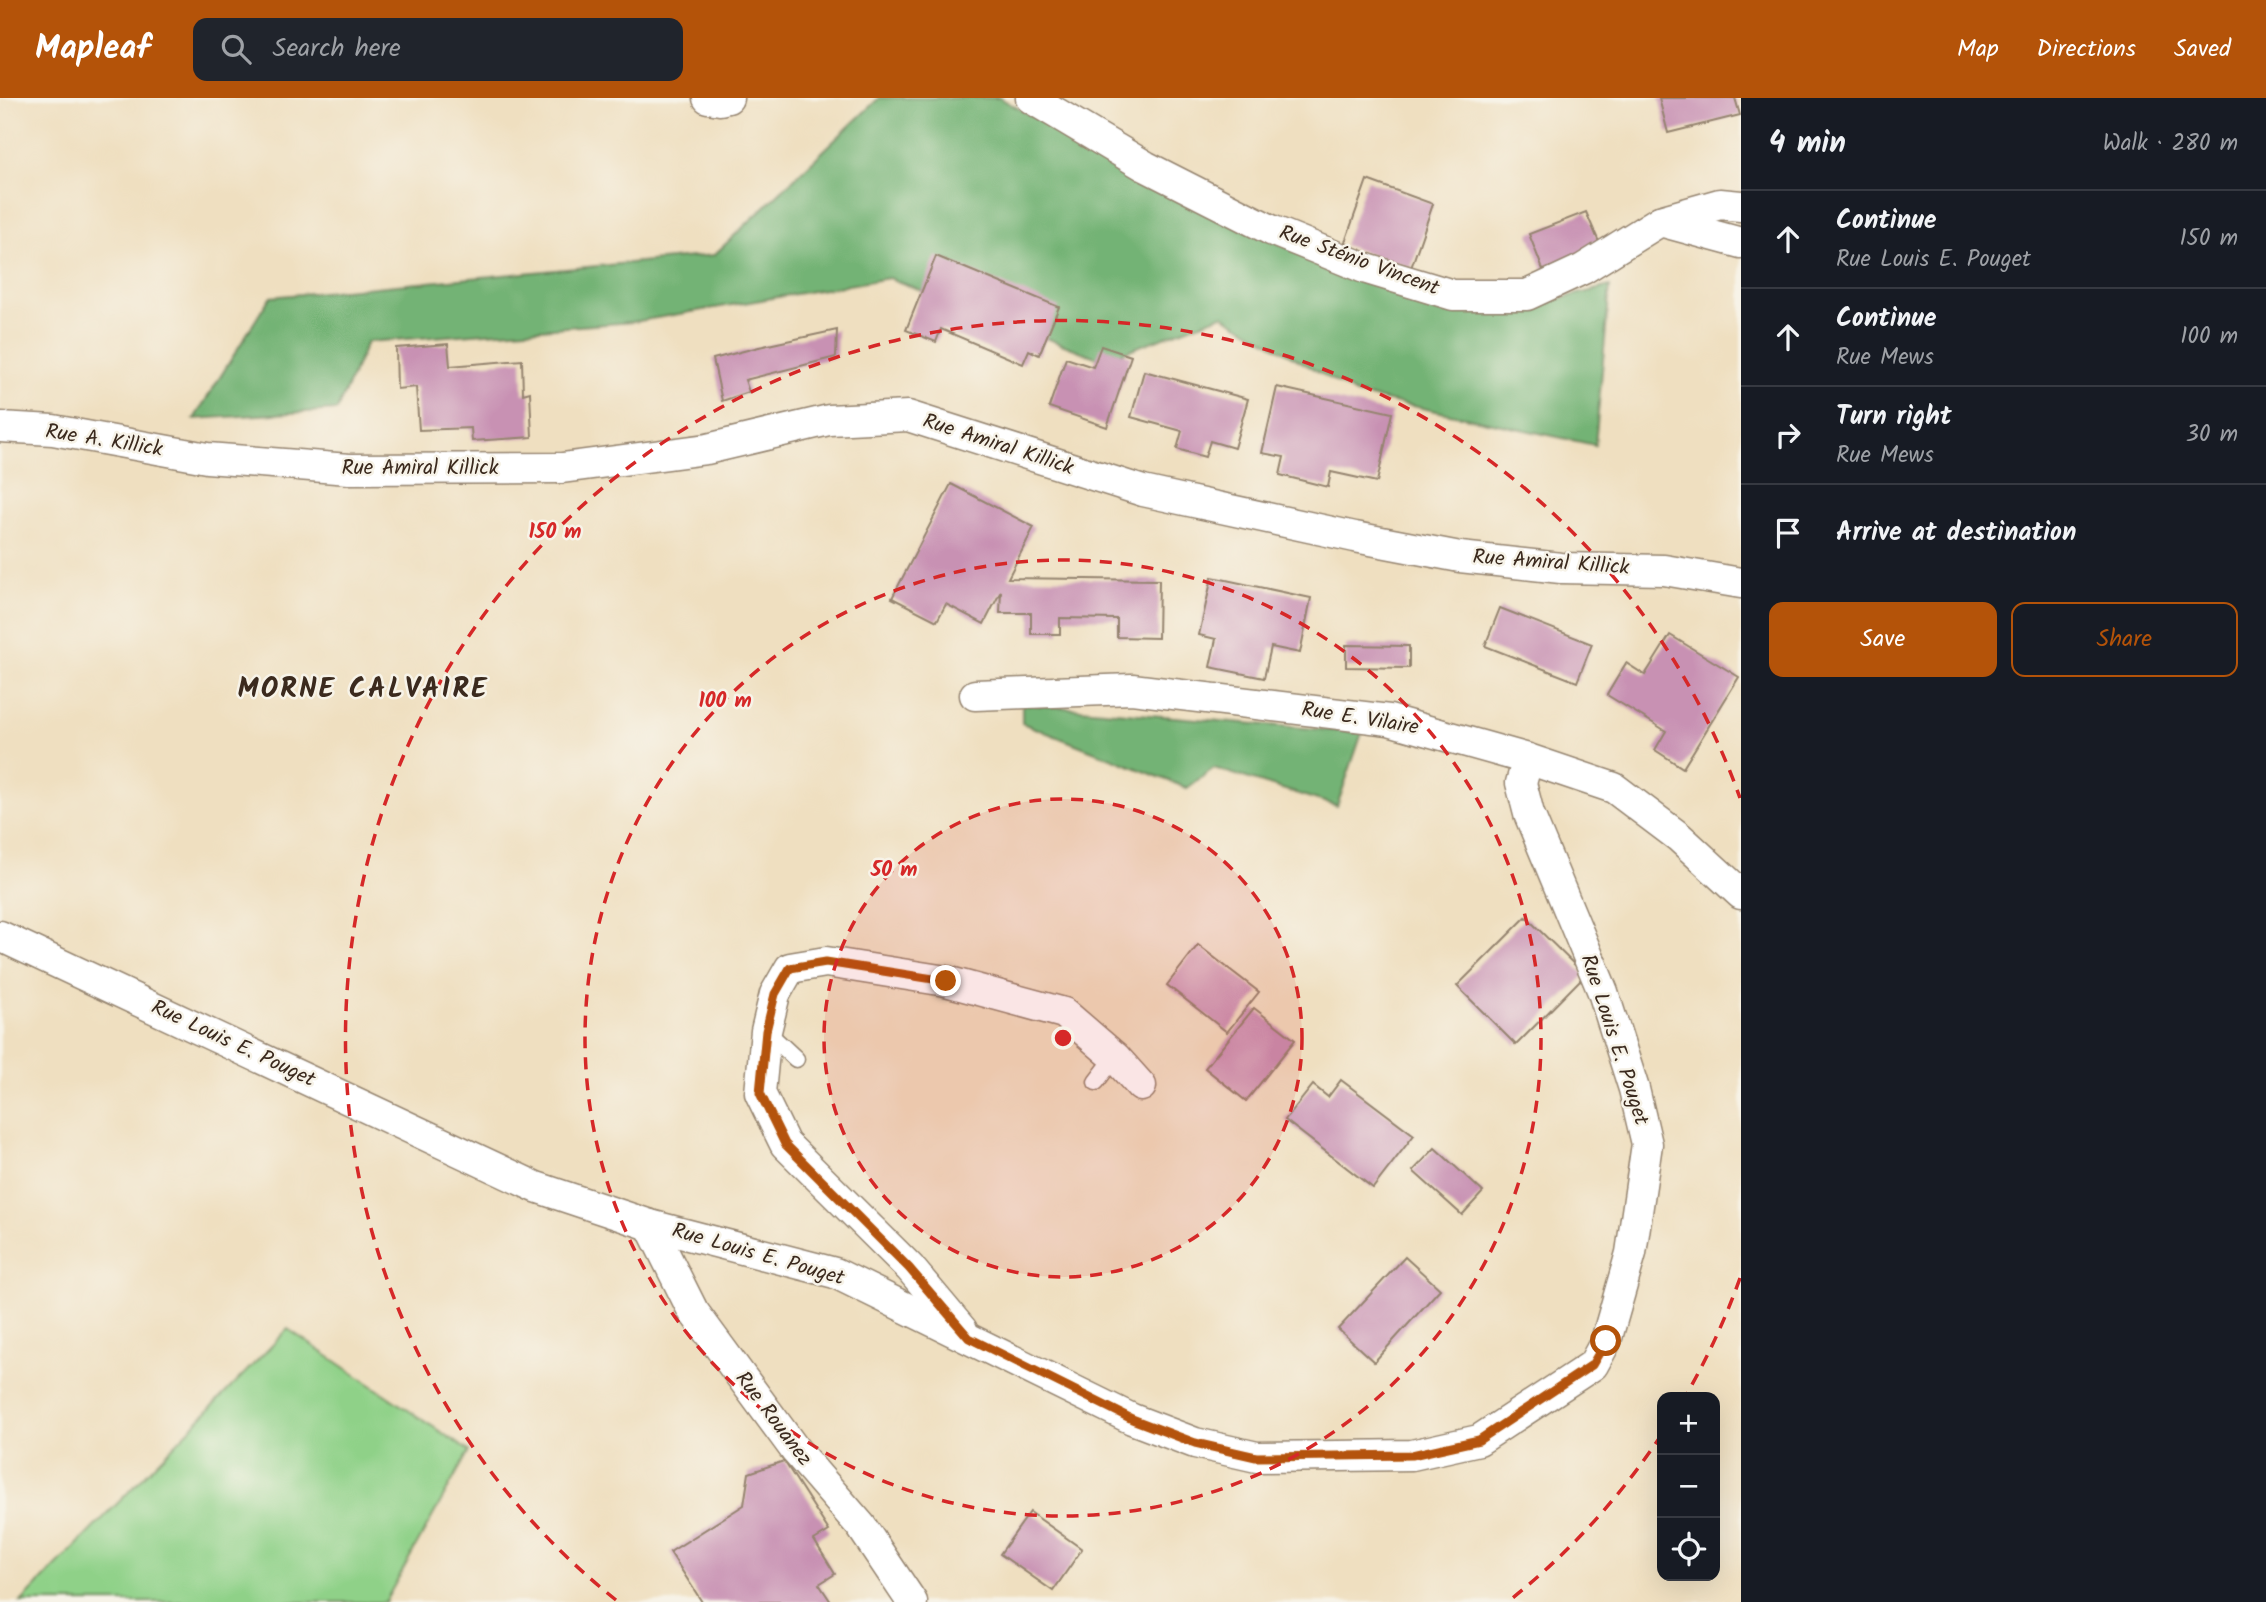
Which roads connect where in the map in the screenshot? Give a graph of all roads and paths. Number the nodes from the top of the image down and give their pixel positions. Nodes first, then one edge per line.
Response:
1 (709, 98) edge
2 (728, 98) edge
3 (1031, 98) edge
4 (1741, 206) edge
5 (1660, 221) junction
6 (1741, 243) edge
7 (0, 427) edge
8 (207, 458) joint
9 (1741, 583) edge
10 (975, 695) dead end
11 (1528, 759) junction
12 (1741, 894) edge
13 (0, 936) edge
14 (766, 1031) junction
15 (1115, 1057) junction
16 (796, 1059) dead end
17 (1096, 1082) dead end
18 (1141, 1086) dead end
19 (650, 1225) junction
20 (969, 1338) junction
21 (912, 1602) edge

1 - 2 street
3 - 5 street, Rue Sténio Vincent
4 - 5 street, Rue Sténio Vincent
5 - 6 street
7 - 8 street, Rue A. Killick
8 - 9 street, Rue Amiral Killick
10 - 11 street, Rue E. Vilaire
11 - 12 street, Rue E. Vilaire
11 - 20 street, Rue Louis E. Pouget
13 - 19 street, Rue Louis E. Pouget
14 - 15 street
14 - 16 lane
14 - 20 street
15 - 17 lane
15 - 18 street
19 - 20 street, Rue Louis E. Pouget
19 - 21 street, Rue Rouanez

